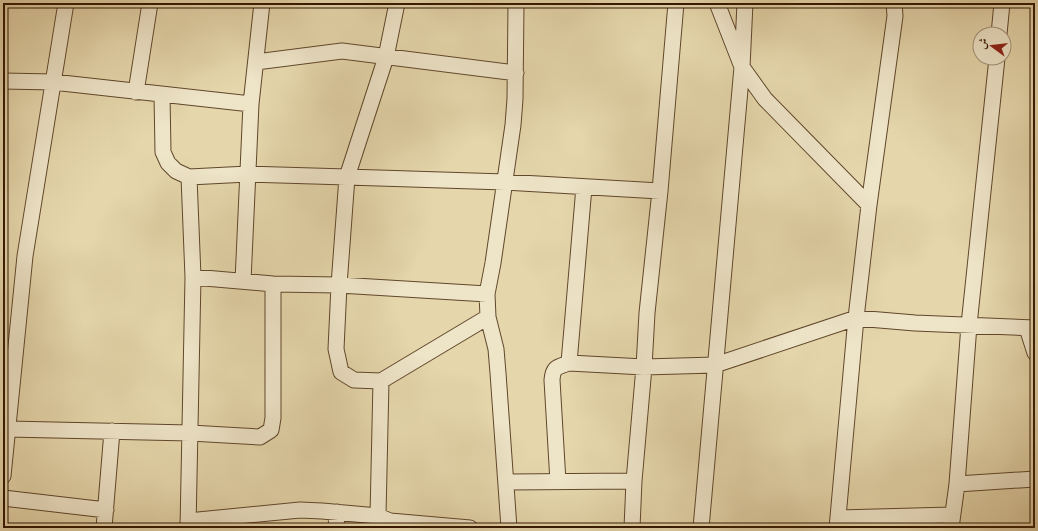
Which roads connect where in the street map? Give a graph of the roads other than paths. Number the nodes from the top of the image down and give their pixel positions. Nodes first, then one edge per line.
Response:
1 (66, 3) edge
2 (150, 3) edge
3 (262, 3) edge
4 (397, 3) edge
5 (516, 3) edge
6 (676, 3) edge
7 (717, 3) edge
8 (745, 3) edge
9 (894, 3) edge
10 (1000, 3) edge
11 (999, 26) edge
12 (386, 57) junction
13 (256, 62) junction
14 (996, 66) edge
15 (742, 67) junction
16 (516, 73) junction
17 (3, 81) edge
18 (53, 82) junction
19 (136, 92) junction
20 (162, 95) junction
21 (251, 104) junction
22 (248, 174) junction
23 (189, 177) junction
24 (347, 177) junction
25 (504, 182) junction
26 (584, 187) junction
27 (660, 191) junction
28 (869, 205) junction
29 (192, 277) junction
30 (243, 281) junction
31 (273, 284) junction
32 (339, 285) junction
33 (487, 294) junction
34 (488, 317) junction
35 (856, 318) junction
36 (969, 325) junction
37 (1031, 328) edge
38 (1035, 353) edge
39 (568, 363) junction
40 (715, 365) junction
41 (644, 367) junction
42 (381, 381) junction
43 (8, 429) junction
44 (112, 431) junction
45 (190, 433) junction
46 (5, 446) edge
47 (3, 476) edge
48 (1035, 479) edge
49 (634, 481) junction
50 (506, 482) junction
51 (558, 482) junction
52 (957, 484) junction
53 (3, 498) edge
54 (106, 510) junction
55 (337, 512) junction
56 (386, 522) edge
57 (952, 522) edge
58 (838, 523) edge
59 (188, 525) edge
60 (104, 528) edge
61 (336, 528) edge
62 (470, 528) edge
63 (508, 528) edge
64 (632, 528) edge
65 (701, 528) edge

1 - 18 street
2 - 19 street
3 - 13 street
4 - 12 street
5 - 16 street
6 - 27 street
7 - 15 street
8 - 15 street
9 - 28 street
10 - 11 street
12 - 13 street
12 - 16 street
12 - 24 street
13 - 21 street
14 - 36 street
15 - 28 street
15 - 40 street
16 - 25 street
17 - 18 street
18 - 19 street
18 - 43 street
19 - 20 street
20 - 21 street
20 - 23 street
21 - 22 street
22 - 23 street
22 - 24 street
22 - 30 street
23 - 29 street
24 - 25 street
24 - 32 street
25 - 26 street
25 - 33 street
26 - 27 street
26 - 39 street
27 - 41 street
28 - 35 street
29 - 30 street
29 - 45 street
30 - 31 street
31 - 32 street
31 - 45 street
32 - 33 street
32 - 42 street
33 - 34 street
34 - 42 street
34 - 50 street
35 - 36 street
35 - 40 street
35 - 58 street
36 - 37 street
36 - 52 street
37 - 38 street
39 - 41 street
39 - 51 street
40 - 41 street
40 - 65 street
41 - 49 street
42 - 56 street
43 - 44 street
43 - 46 street
44 - 45 street
44 - 54 street
45 - 59 street
46 - 47 street
48 - 52 street
49 - 51 street
49 - 64 street
50 - 51 street
50 - 63 street
52 - 57 street
53 - 54 street
54 - 60 street
55 - 56 street
55 - 59 street
55 - 61 street
56 - 62 street
57 - 58 street

